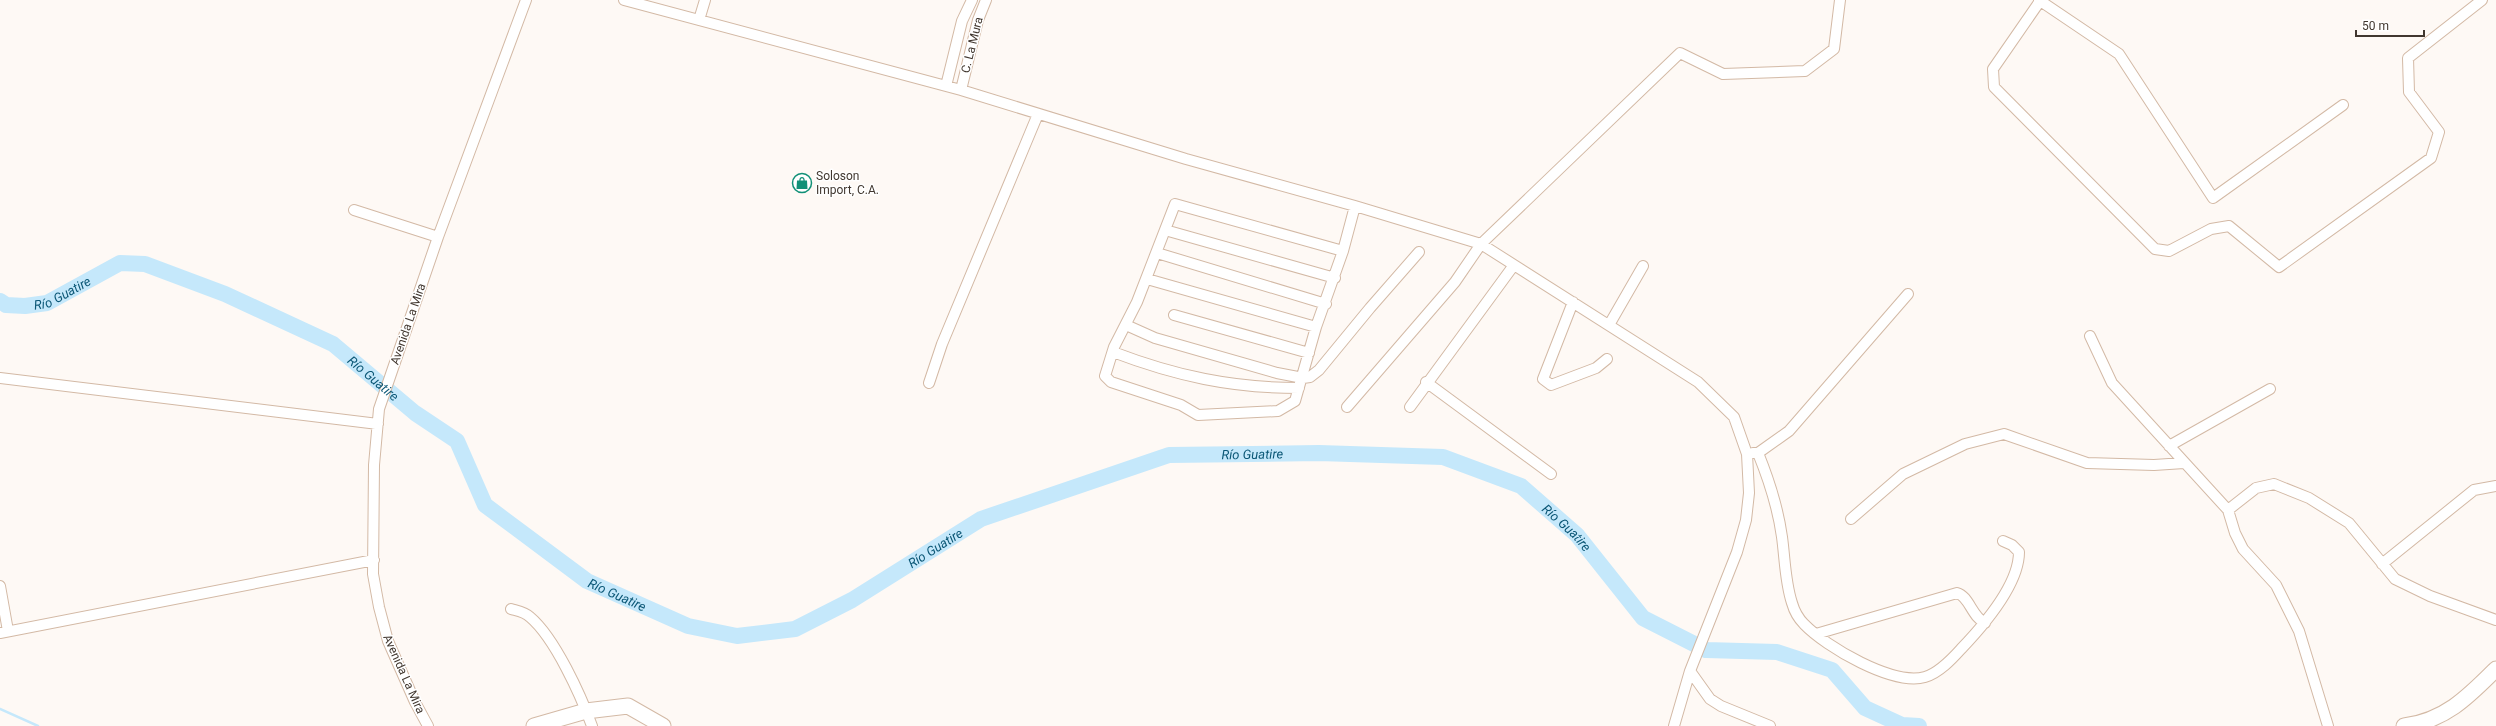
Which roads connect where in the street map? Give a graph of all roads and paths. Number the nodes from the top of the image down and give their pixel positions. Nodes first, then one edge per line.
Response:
1 (526, 0) edge
2 (624, 0) edge
3 (705, 0) edge
4 (972, 0) edge
5 (986, 0) edge
6 (1840, 0) edge
7 (2040, 0) edge
8 (2482, 0) edge
9 (699, 20) junction
10 (946, 86) junction
11 (961, 90) junction
12 (2343, 105) dead end
13 (1038, 114) junction
14 (1355, 206) junction
15 (354, 210) dead end
16 (1165, 230) junction
17 (438, 237) junction
18 (1482, 244) junction
19 (1343, 251) junction
20 (1419, 252) dead end
21 (1157, 253) junction
22 (1514, 265) junction
23 (1643, 266) dead end
24 (1335, 278) junction
25 (1147, 279) junction
26 (1908, 294) dead end
27 (1573, 302) junction
28 (1326, 304) junction
29 (1174, 315) dead end
30 (1126, 325) junction
31 (1609, 325) junction
32 (1316, 327) junction
33 (2090, 336) dead end
34 (1113, 352) junction
35 (1309, 353) junction
36 (1607, 359) dead end
37 (0, 378) edge
38 (1426, 382) junction
39 (929, 383) dead end
40 (1301, 383) junction
41 (2270, 389) dead end
42 (1410, 406) dead end
43 (1347, 407) dead end
44 (378, 424) junction
45 (2169, 446) junction
46 (1758, 453) junction
47 (1747, 454) junction
48 (2184, 463) junction
49 (1551, 474) dead end
50 (2496, 486) edge
51 (2228, 510) junction
52 (1851, 519) dead end
53 (2003, 541) dead end
54 (374, 560) junction
55 (2382, 564) junction
56 (0, 586) edge
57 (511, 609) dead end
58 (2496, 620) edge
59 (1984, 623) junction
60 (4, 632) edge
61 (1816, 634) junction
62 (2496, 669) edge
63 (1690, 671) junction
64 (586, 711) junction
65 (2432, 723) edge
66 (428, 726) edge
67 (534, 726) edge
68 (592, 726) edge
69 (663, 726) edge
70 (1674, 726) edge
71 (1770, 726) edge
72 (2328, 726) edge
73 (2404, 726) edge

1 - 17 street, Avenida La Mira
2 - 9 street
3 - 9 street
4 - 10 street
5 - 11 street, C. La Mura
6 - 18 street
7 - 8 street
7 - 12 street
9 - 10 street
10 - 11 street
11 - 13 street
13 - 14 street
13 - 39 street
14 - 18 street
14 - 19 street
15 - 17 street
16 - 19 street
16 - 21 street
16 - 24 street
17 - 44 street, Avenida La Mira
18 - 22 street
18 - 43 street
19 - 24 street
20 - 40 street
21 - 25 street
21 - 28 street
22 - 27 street
22 - 38 street
23 - 31 street
24 - 28 street
25 - 30 street
25 - 32 street
26 - 46 street
27 - 31 street
27 - 36 street
28 - 32 street
29 - 35 street
30 - 34 street
30 - 40 street
31 - 47 street
32 - 35 street
33 - 45 street
34 - 40 street
34 - 40 street
35 - 40 street
37 - 44 street
38 - 42 street
38 - 49 street
41 - 45 street
44 - 54 street, Avenida La Mira
45 - 48 street
46 - 47 street
46 - 61 street
47 - 63 street
48 - 51 street
48 - 52 street
50 - 55 street
51 - 55 street
51 - 72 street
53 - 59 street
54 - 60 street
54 - 66 street, Avenida La Mira
55 - 58 street
56 - 60 street
57 - 64 street
59 - 61 street
59 - 61 street
62 - 65 main road
63 - 70 street
63 - 71 street
64 - 67 main road
64 - 68 street
64 - 69 main road
65 - 73 main road

